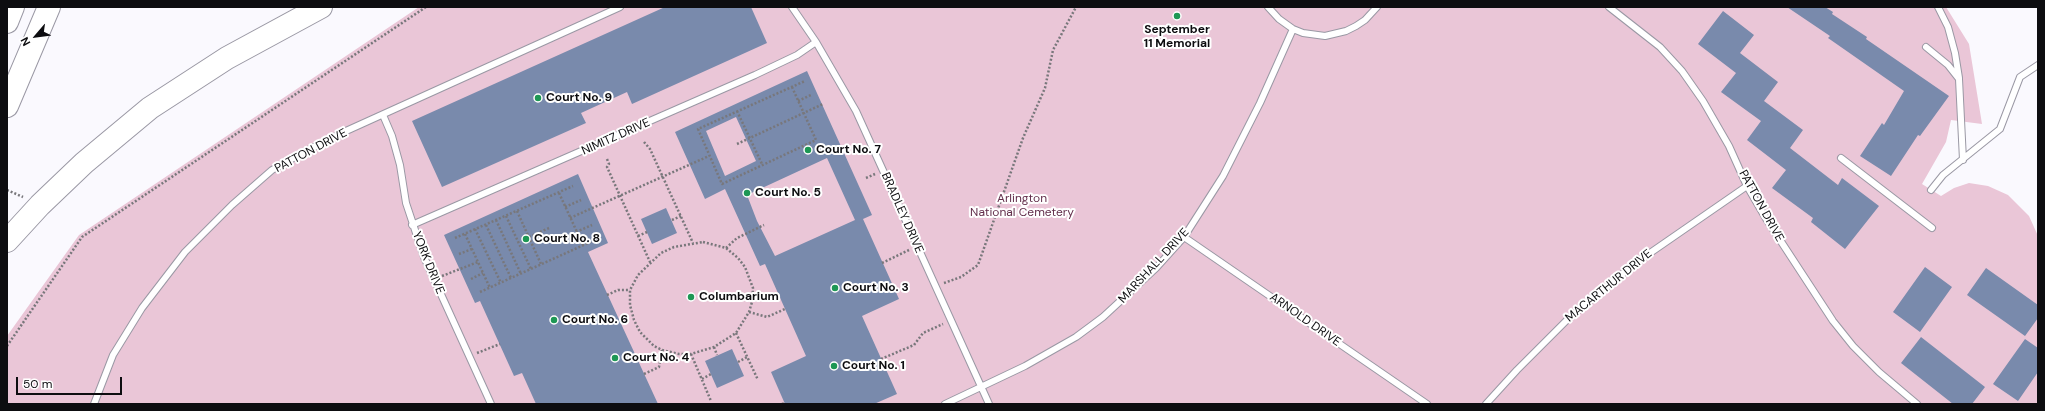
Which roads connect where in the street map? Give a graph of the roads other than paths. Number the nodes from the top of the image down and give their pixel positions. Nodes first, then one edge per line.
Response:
1 (13, 7) edge
2 (49, 7) edge
3 (321, 7) edge
4 (620, 7) edge
5 (792, 7) edge
6 (1268, 7) edge
7 (1376, 7) edge
8 (1609, 7) edge
9 (1938, 7) edge
10 (7, 22) edge
11 (1293, 29) junction
12 (816, 42) junction
13 (1926, 47) dead end
14 (2038, 65) edge
15 (1959, 80) junction
16 (7, 106) edge
17 (383, 115) junction
18 (1841, 158) dead end
19 (1963, 160) junction
20 (1747, 186) junction
21 (1931, 190) dead end
22 (412, 225) junction
23 (1932, 228) dead end
24 (1184, 237) junction
25 (7, 241) edge
26 (982, 388) junction
27 (94, 404) edge
28 (491, 404) edge
29 (945, 404) edge
30 (989, 404) edge
31 (1427, 404) edge
32 (1486, 404) edge
33 (1917, 404) edge

1 - 10 highway
2 - 16 highway
3 - 25 highway
4 - 17 lane, PATTON DRIVE
5 - 12 lane, BRADLEY DRIVE
6 - 11 lane
7 - 11 lane
8 - 20 lane, PATTON DRIVE
9 - 15 lane
11 - 24 lane, MARSHALL DRIVE
12 - 22 lane, NIMITZ DRIVE
12 - 26 lane, BRADLEY DRIVE
13 - 15 lane
14 - 19 lane
15 - 19 lane
17 - 22 lane, YORK DRIVE
17 - 27 lane, PATTON DRIVE
18 - 23 lane
19 - 21 lane
20 - 32 lane, MACARTHUR DRIVE
20 - 33 lane, PATTON DRIVE
22 - 28 lane, YORK DRIVE
24 - 26 lane, MARSHALL DRIVE
24 - 31 lane, ARNOLD DRIVE
26 - 29 lane, MARSHALL DRIVE
26 - 30 lane, BRADLEY DRIVE

